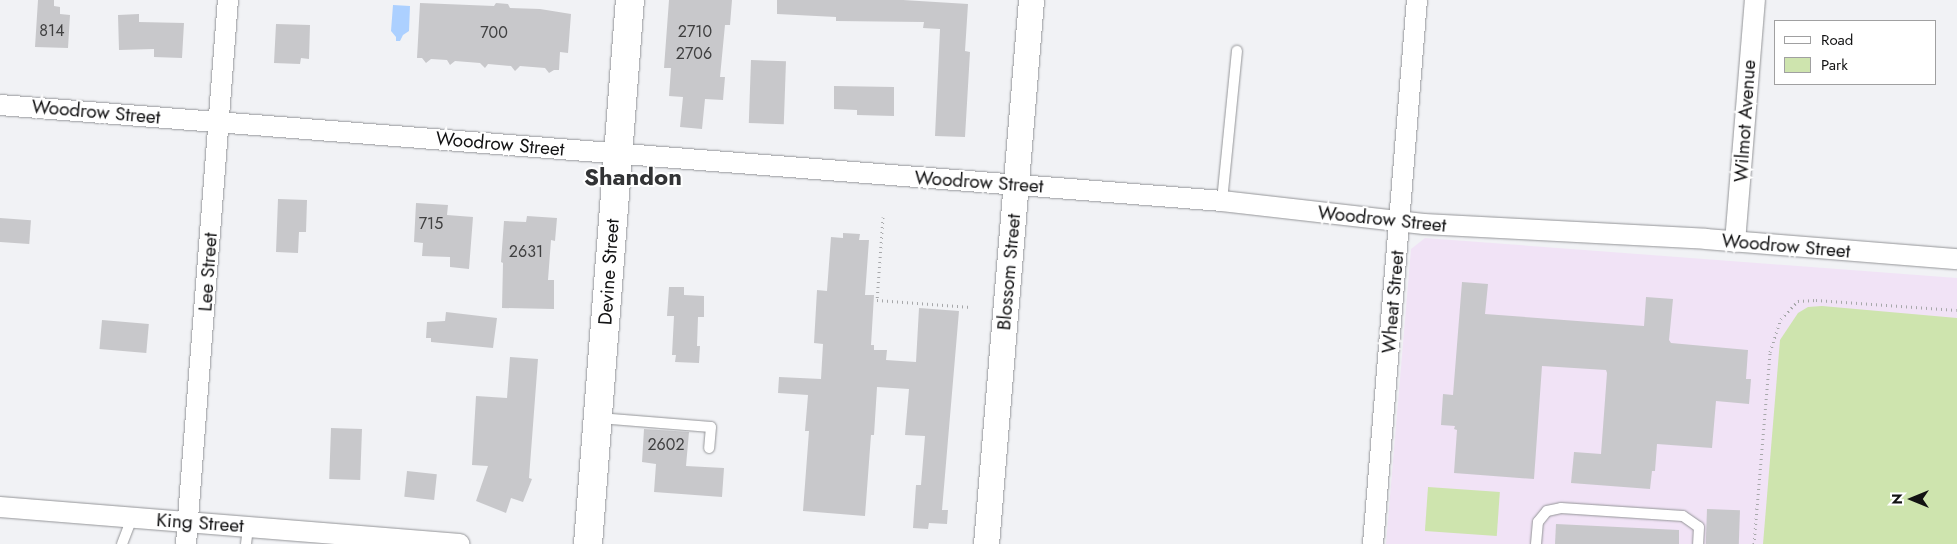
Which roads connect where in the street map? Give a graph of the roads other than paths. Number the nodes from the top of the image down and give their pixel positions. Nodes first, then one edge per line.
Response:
1 (228, 0) edge
2 (630, 0) edge
3 (1031, 0) edge
4 (1417, 0) edge
5 (1754, 0) edge
6 (1237, 51) dead end
7 (0, 105) edge
8 (219, 122) junction
9 (618, 154) junction
10 (1016, 185) junction
11 (1222, 201) junction
12 (1400, 222) junction
13 (1736, 242) junction
14 (1957, 259) edge
15 (598, 418) junction
16 (709, 448) dead end
17 (0, 508) edge
18 (132, 518) junction
19 (188, 523) junction
20 (247, 536) edge
21 (122, 544) edge
22 (186, 544) edge
23 (460, 544) edge
24 (588, 544) edge
25 (986, 544) edge
26 (1373, 544) edge
27 (1536, 544) edge
28 (1698, 544) edge

1 - 8 street, Lee Street
2 - 9 main road, Devine Street
3 - 10 street, Blossom Street
4 - 12 street, Wheat Street
5 - 13 street, Wilmot Avenue
6 - 11 lane
7 - 8 street, Woodrow Street
8 - 9 street, Woodrow Street
8 - 19 street, Lee Street
9 - 10 street, Woodrow Street
9 - 15 main road, Devine Street
10 - 11 street, Woodrow Street
10 - 25 street, Blossom Street
11 - 12 street, Woodrow Street
12 - 13 street, Woodrow Street
12 - 26 street, Wheat Street
13 - 14 street, Woodrow Street
15 - 16 lane
15 - 24 main road, Devine Street
17 - 18 street, King Street
18 - 19 street, King Street
18 - 21 lane
19 - 20 street, King Street
19 - 22 street, Lee Street
20 - 23 street, King Street
27 - 28 lane

